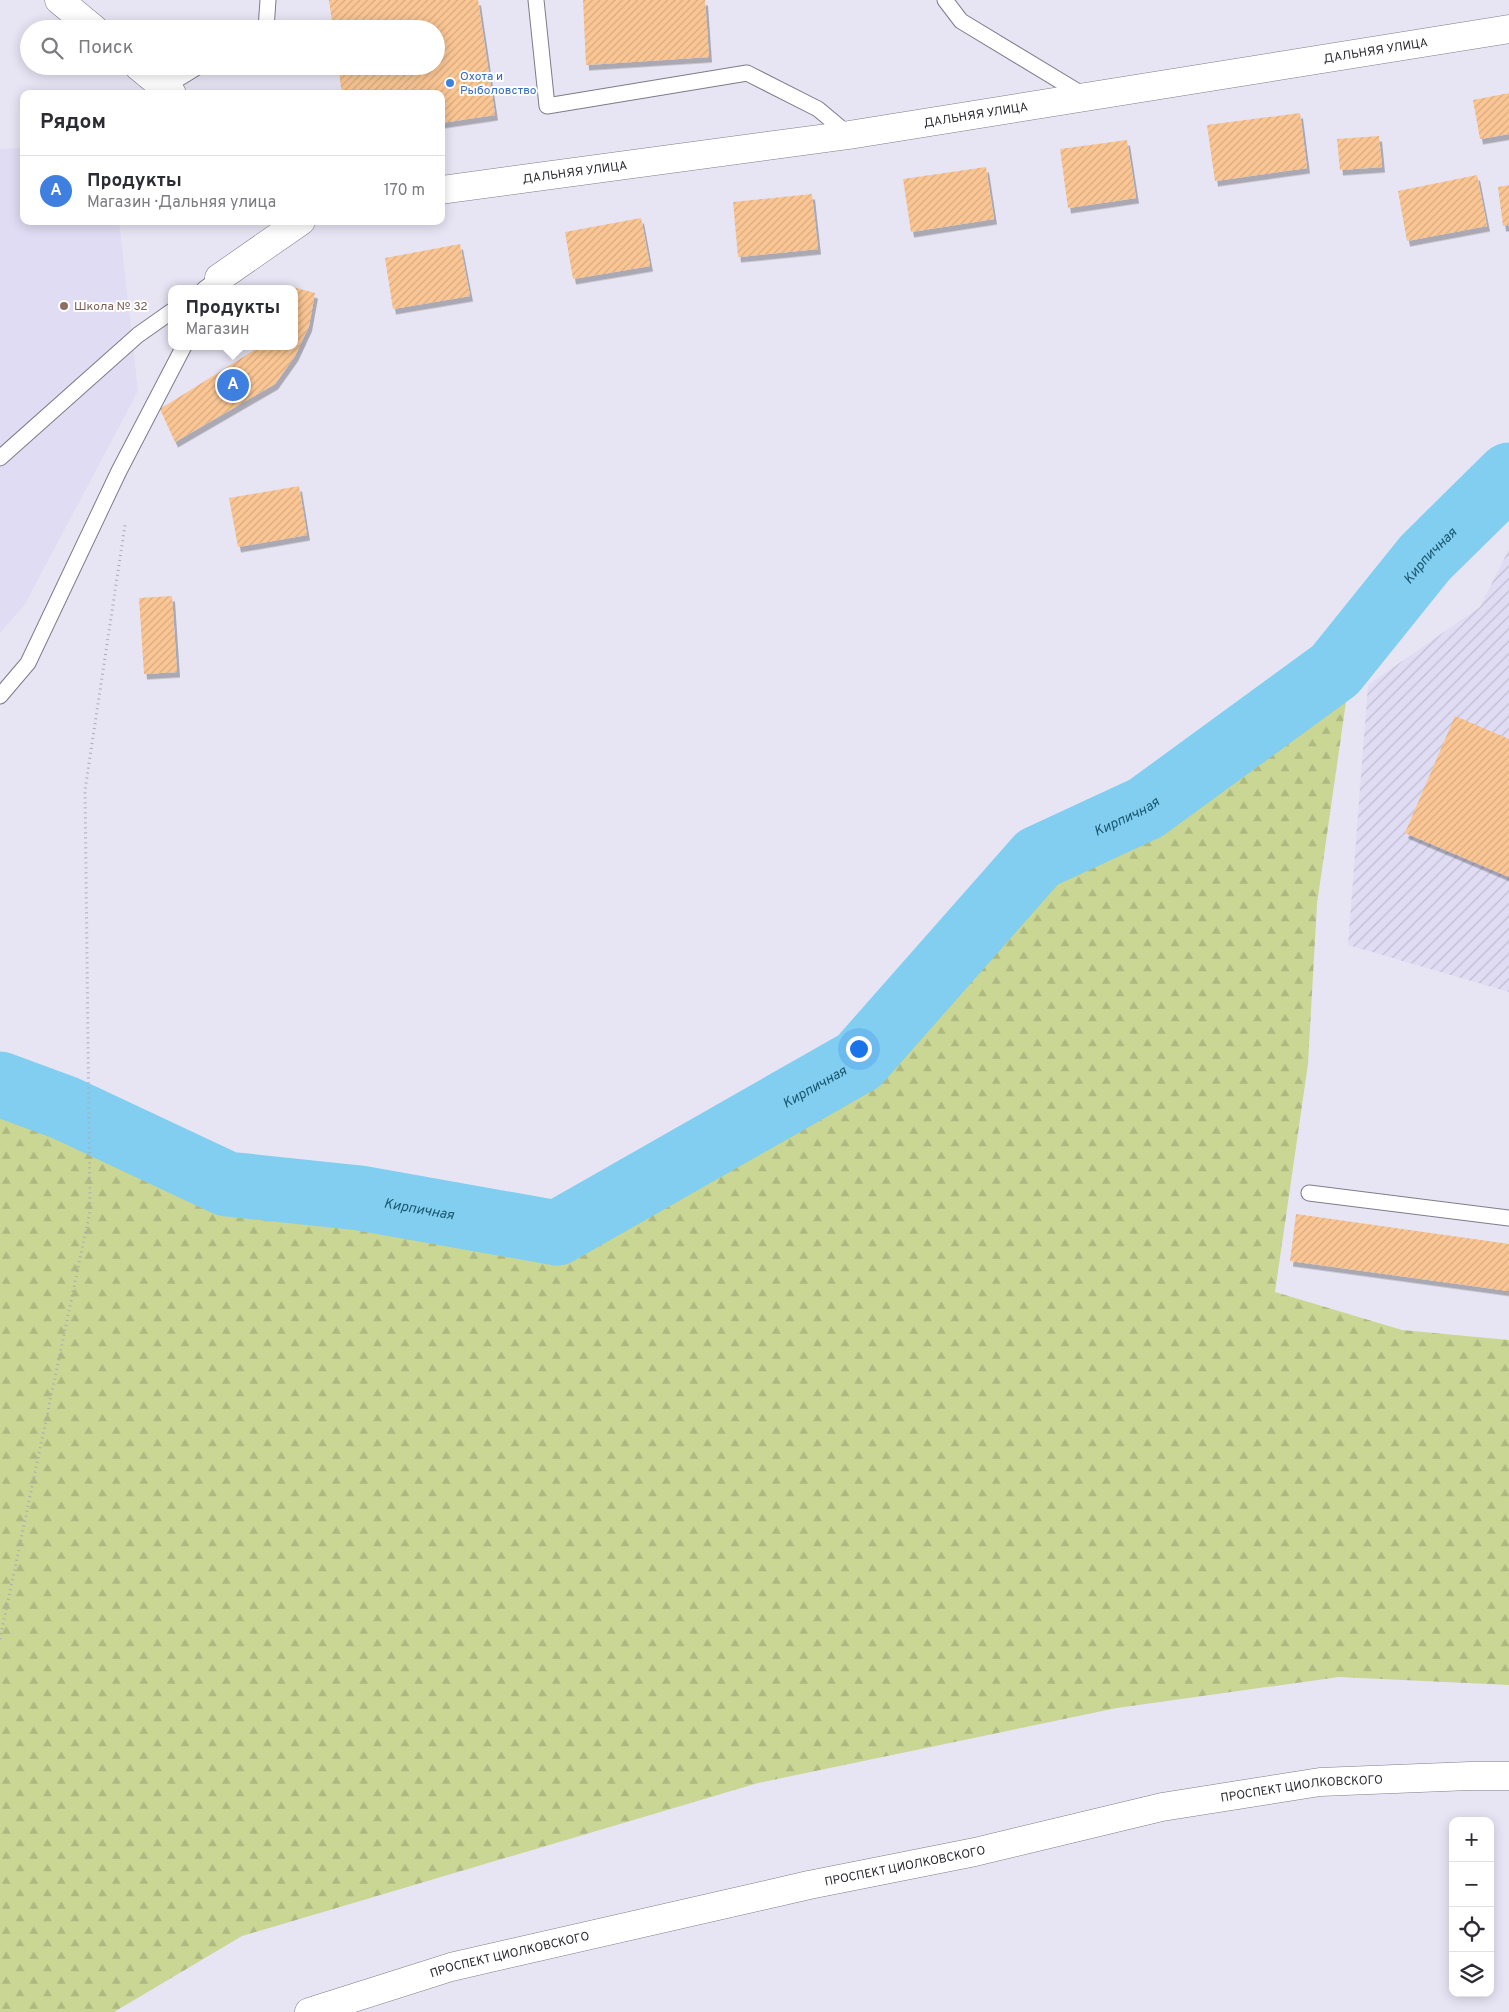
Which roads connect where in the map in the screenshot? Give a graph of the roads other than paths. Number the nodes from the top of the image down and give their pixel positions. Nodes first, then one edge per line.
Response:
1 (59, 0) edge
2 (268, 0) edge
3 (536, 0) edge
4 (945, 0) edge
5 (83, 20) edge
6 (267, 20) edge
7 (1509, 29) edge
8 (149, 75) edge
9 (188, 75) edge
10 (167, 90) edge
11 (169, 90) edge
12 (1086, 96) junction
13 (849, 135) junction
14 (445, 189) edge
15 (295, 225) edge
16 (212, 285) edge
17 (168, 314) edge
18 (182, 350) edge
19 (0, 458) edge
20 (0, 696) edge
21 (1309, 1193) dead end
22 (1509, 1218) edge
23 (1509, 1776) edge
24 (309, 2012) edge

1 - 5 street
2 - 6 lane
3 - 13 lane
4 - 12 lane
7 - 12 street, ДАЛЬНЯЯ УЛИЦА
8 - 10 street
9 - 11 lane
12 - 13 street, ДАЛЬНЯЯ УЛИЦА
13 - 14 street, ДАЛЬНЯЯ УЛИЦА
15 - 16 street
17 - 19 lane
18 - 20 lane
21 - 22 lane
23 - 24 street, ПРОСПЕКТ ЦИОЛКОВСКОГО

